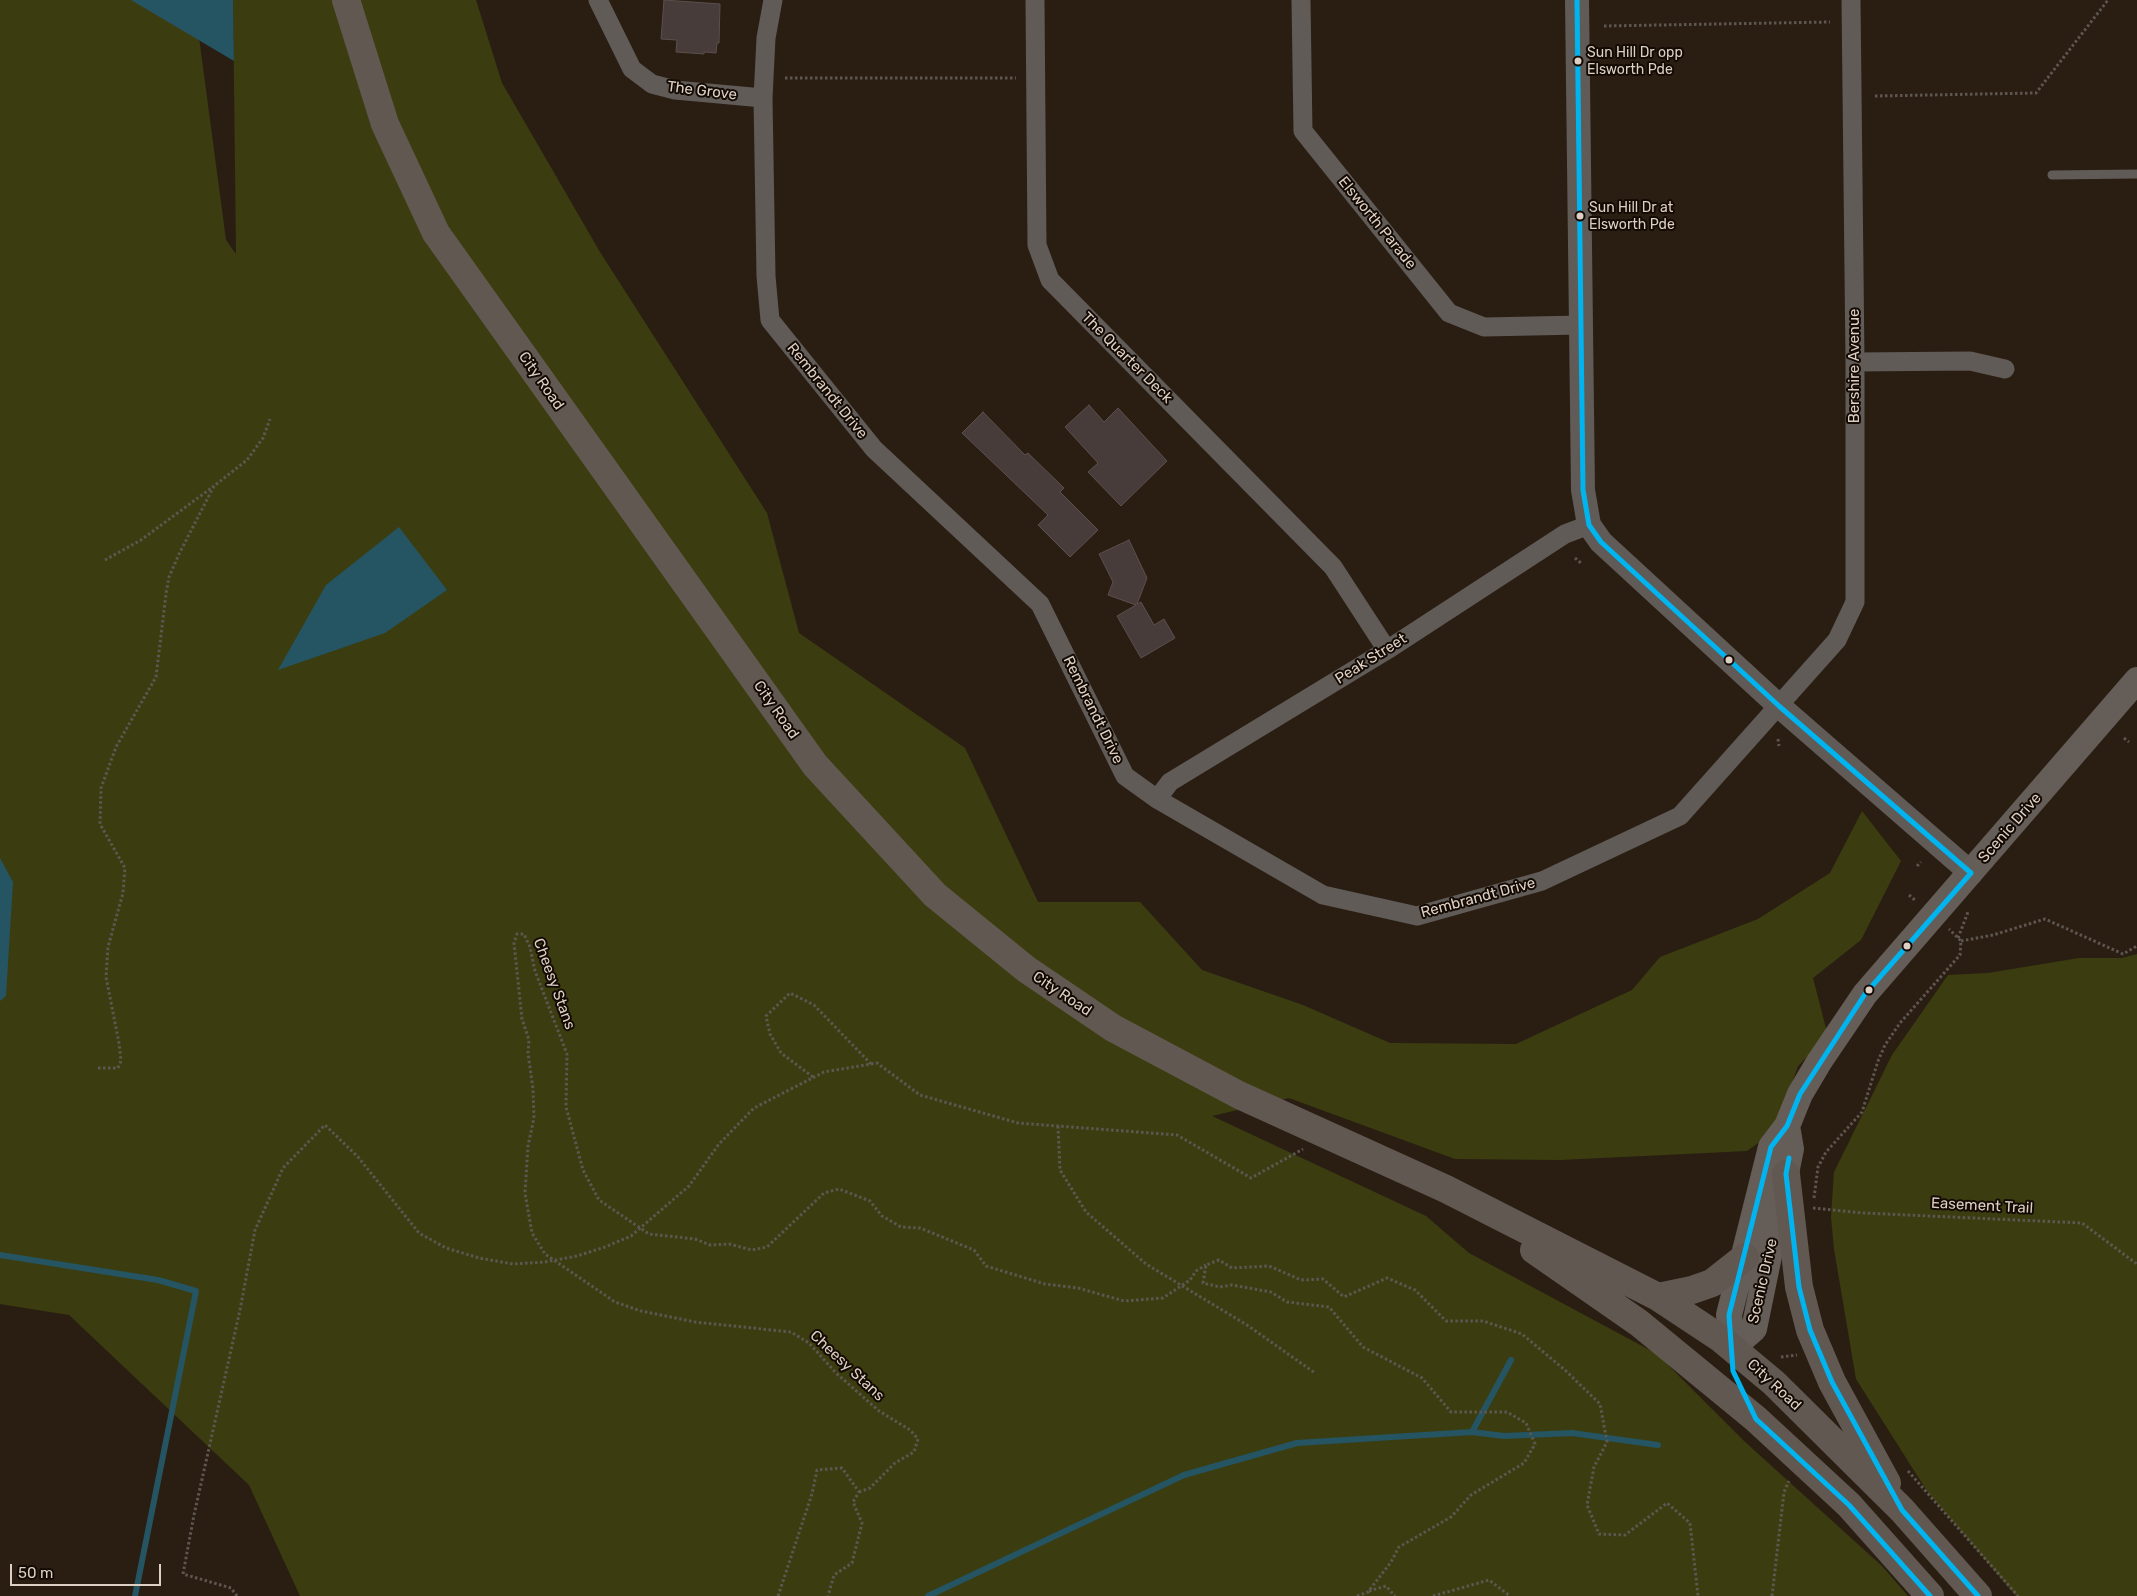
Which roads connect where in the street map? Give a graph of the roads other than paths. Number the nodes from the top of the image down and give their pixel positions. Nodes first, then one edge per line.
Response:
1 (346, 0) edge
2 (598, 0) edge
3 (773, 0) edge
4 (1035, 0) edge
5 (1301, 0) edge
6 (1577, 0) edge
7 (1850, 0) edge
8 (763, 98) junction
9 (2137, 174) edge
10 (2052, 175) dead end
11 (1580, 325) junction
12 (1855, 362) junction
13 (2005, 369) dead end
14 (1589, 525) junction
15 (1387, 650) junction
16 (2137, 680) edge
17 (1779, 706) junction
18 (1157, 799) junction
19 (1970, 873) junction
20 (1787, 1126) junction
21 (1786, 1174) junction
22 (1446, 1190) junction
23 (1745, 1256) junction
24 (1658, 1297) junction
25 (1639, 1322) junction
26 (1740, 1354) junction
27 (1756, 1419) junction
28 (1902, 1510) junction
29 (1930, 1596) edge
30 (1978, 1596) edge

1 - 22 highway, City Road
2 - 8 street, The Grove
3 - 8 street, Rembrandt Drive
4 - 15 street, The Quarter Deck
5 - 11 street, Elsworth Parade
6 - 11 street
7 - 12 street, Bershire Avenue
8 - 18 street, Rembrandt Drive
9 - 10 lane
11 - 14 street
12 - 13 street
12 - 17 street, Bershire Avenue
14 - 15 street, Peak Street
14 - 17 street
15 - 18 street, Peak Street
16 - 19 main road, Scenic Drive
17 - 18 street, Rembrandt Drive
17 - 19 street
19 - 20 main road, Scenic Drive
20 - 21 main road, Scenic Drive
20 - 23 main road, Scenic Drive
21 - 26 main road, Scenic Drive
21 - 28 highway
22 - 24 highway, City Road
22 - 25 highway, City Road
23 - 24 highway
23 - 26 main road, Scenic Drive
24 - 26 highway, City Road
25 - 26 highway
25 - 27 highway, City Road
26 - 27 highway
26 - 28 highway, City Road
27 - 29 highway, City Road
28 - 30 highway, City Road

